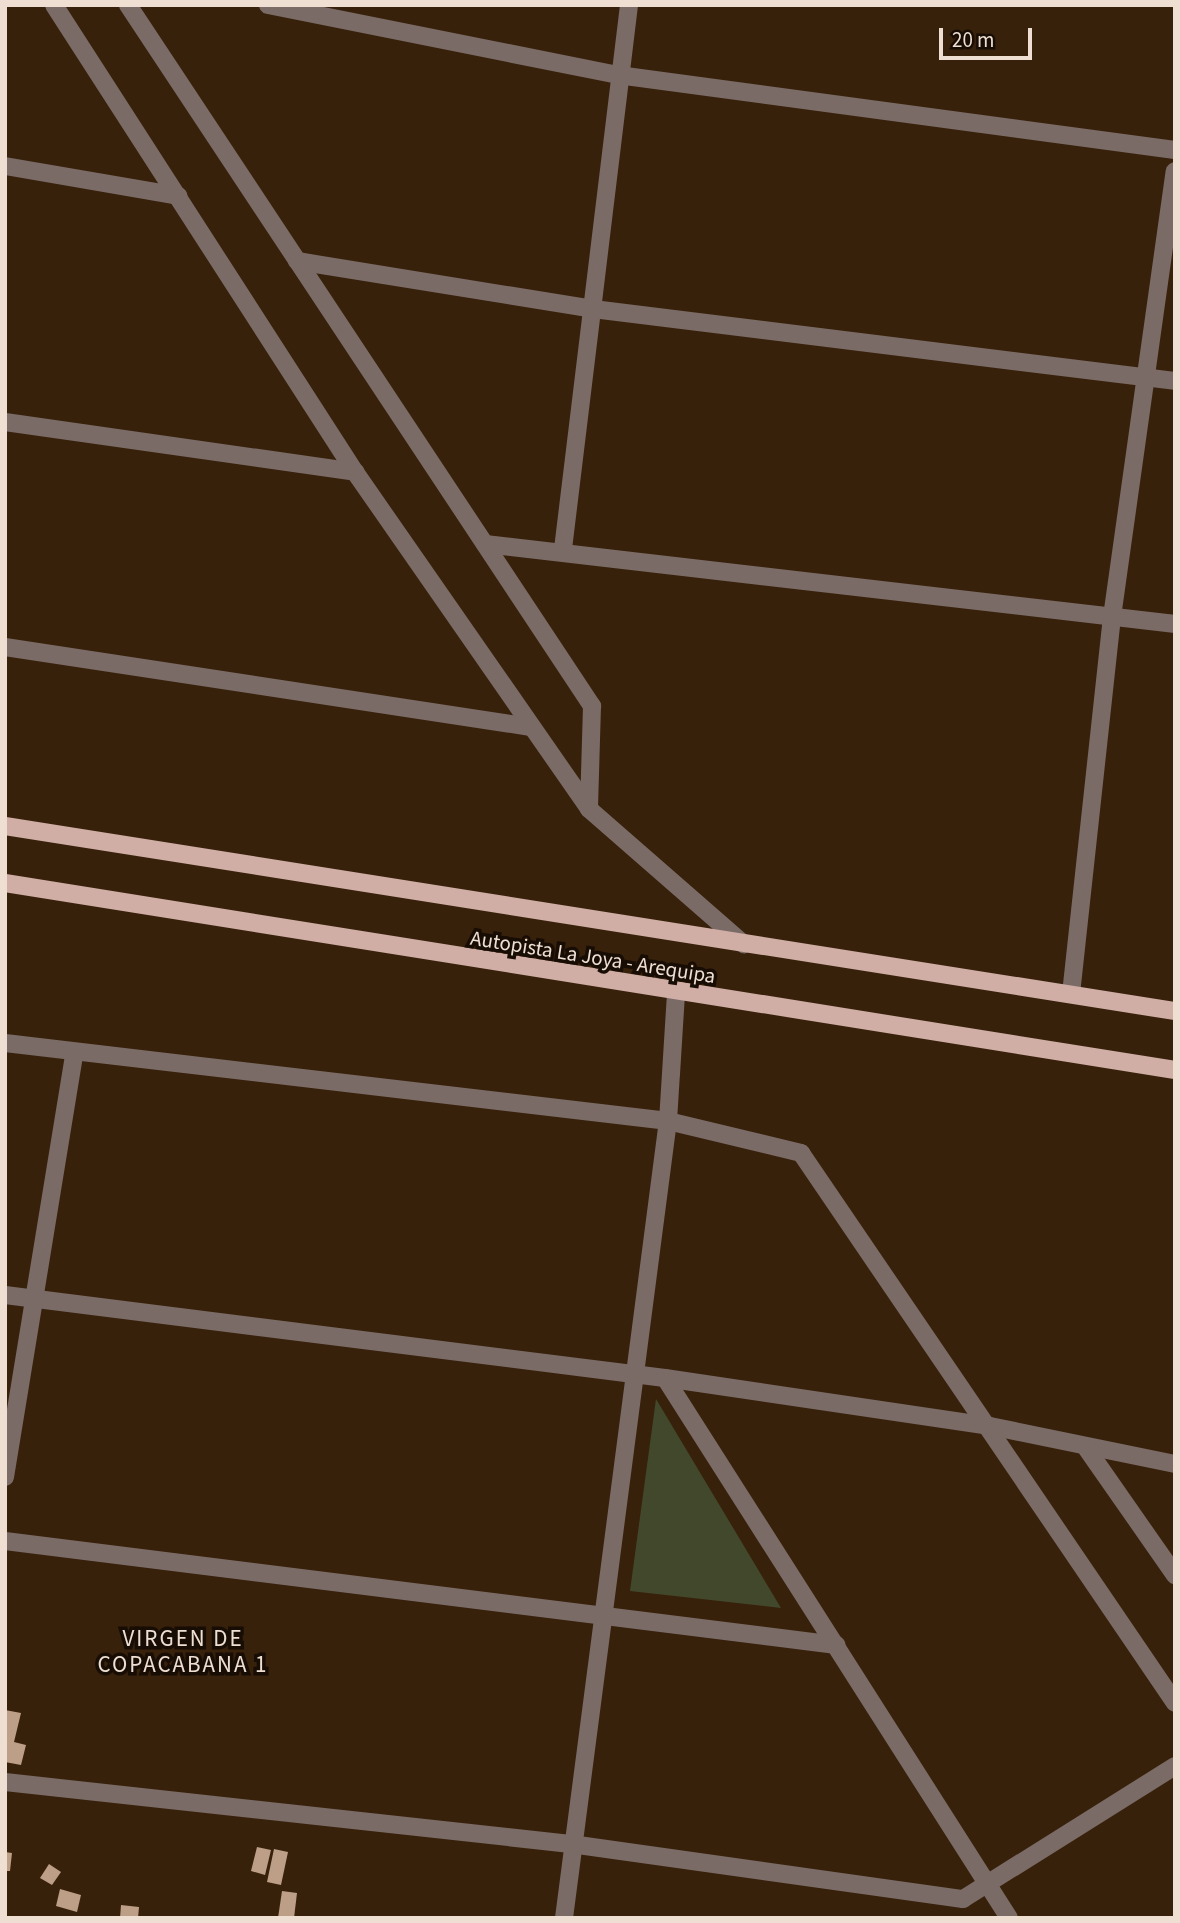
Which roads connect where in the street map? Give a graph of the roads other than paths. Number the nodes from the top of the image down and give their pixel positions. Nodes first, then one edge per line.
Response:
1 (54, 5) edge
2 (128, 5) edge
3 (268, 5) edge
4 (629, 5) edge
5 (618, 75) junction
6 (1175, 150) edge
7 (5, 166) edge
8 (1175, 171) edge
9 (178, 196) junction
10 (297, 261) junction
11 (593, 309) junction
12 (1147, 378) junction
13 (1175, 381) edge
14 (5, 422) edge
15 (355, 472) junction
16 (485, 544) junction
17 (563, 549) junction
18 (1112, 617) junction
19 (1175, 624) edge
20 (5, 648) edge
21 (531, 727) junction
22 (589, 810) junction
23 (5, 826) edge
24 (5, 883) edge
25 (744, 944) junction
26 (676, 994) junction
27 (1071, 994) junction
28 (1175, 1011) edge
29 (5, 1043) edge
30 (74, 1055) junction
31 (1175, 1070) edge
32 (668, 1121) junction
33 (5, 1295) edge
34 (31, 1298) junction
35 (636, 1377) junction
36 (665, 1378) junction
37 (990, 1426) junction
38 (1087, 1449) junction
39 (1175, 1464) edge
40 (5, 1477) edge
41 (5, 1541) edge
42 (1175, 1576) edge
43 (602, 1619) junction
44 (838, 1645) junction
45 (1175, 1703) edge
46 (1175, 1766) edge
47 (5, 1782) edge
48 (572, 1844) junction
49 (986, 1884) junction
50 (564, 1918) edge
51 (1009, 1918) edge

1 - 9 street
2 - 10 street
3 - 5 street
4 - 5 street
5 - 6 street
5 - 11 street
7 - 9 street
8 - 12 street
9 - 15 street
10 - 11 street
10 - 16 street
11 - 12 street
11 - 17 street
12 - 13 street
12 - 18 street
14 - 15 street
15 - 21 street
16 - 17 street
16 - 22 street
17 - 18 street
18 - 19 street
18 - 27 street
20 - 21 street
21 - 22 street
22 - 25 street
23 - 25 main road, Autopista La Joya - Arequipa
24 - 26 main road, Autopista La Joya - Arequipa
25 - 27 main road, Autopista La Joya - Arequipa
26 - 31 main road, Autopista La Joya - Arequipa
26 - 32 street
27 - 28 main road, Autopista La Joya - Arequipa
29 - 30 street
30 - 32 street
30 - 34 street
32 - 35 street
32 - 37 street
33 - 34 street
34 - 35 street
34 - 40 street
35 - 36 street
35 - 43 street
36 - 37 street
36 - 44 street
37 - 38 street
37 - 45 street
38 - 39 street
38 - 42 street
41 - 43 street
43 - 44 street
43 - 48 street
44 - 49 street
46 - 49 street
47 - 48 street
48 - 49 street
48 - 50 street
49 - 51 street

